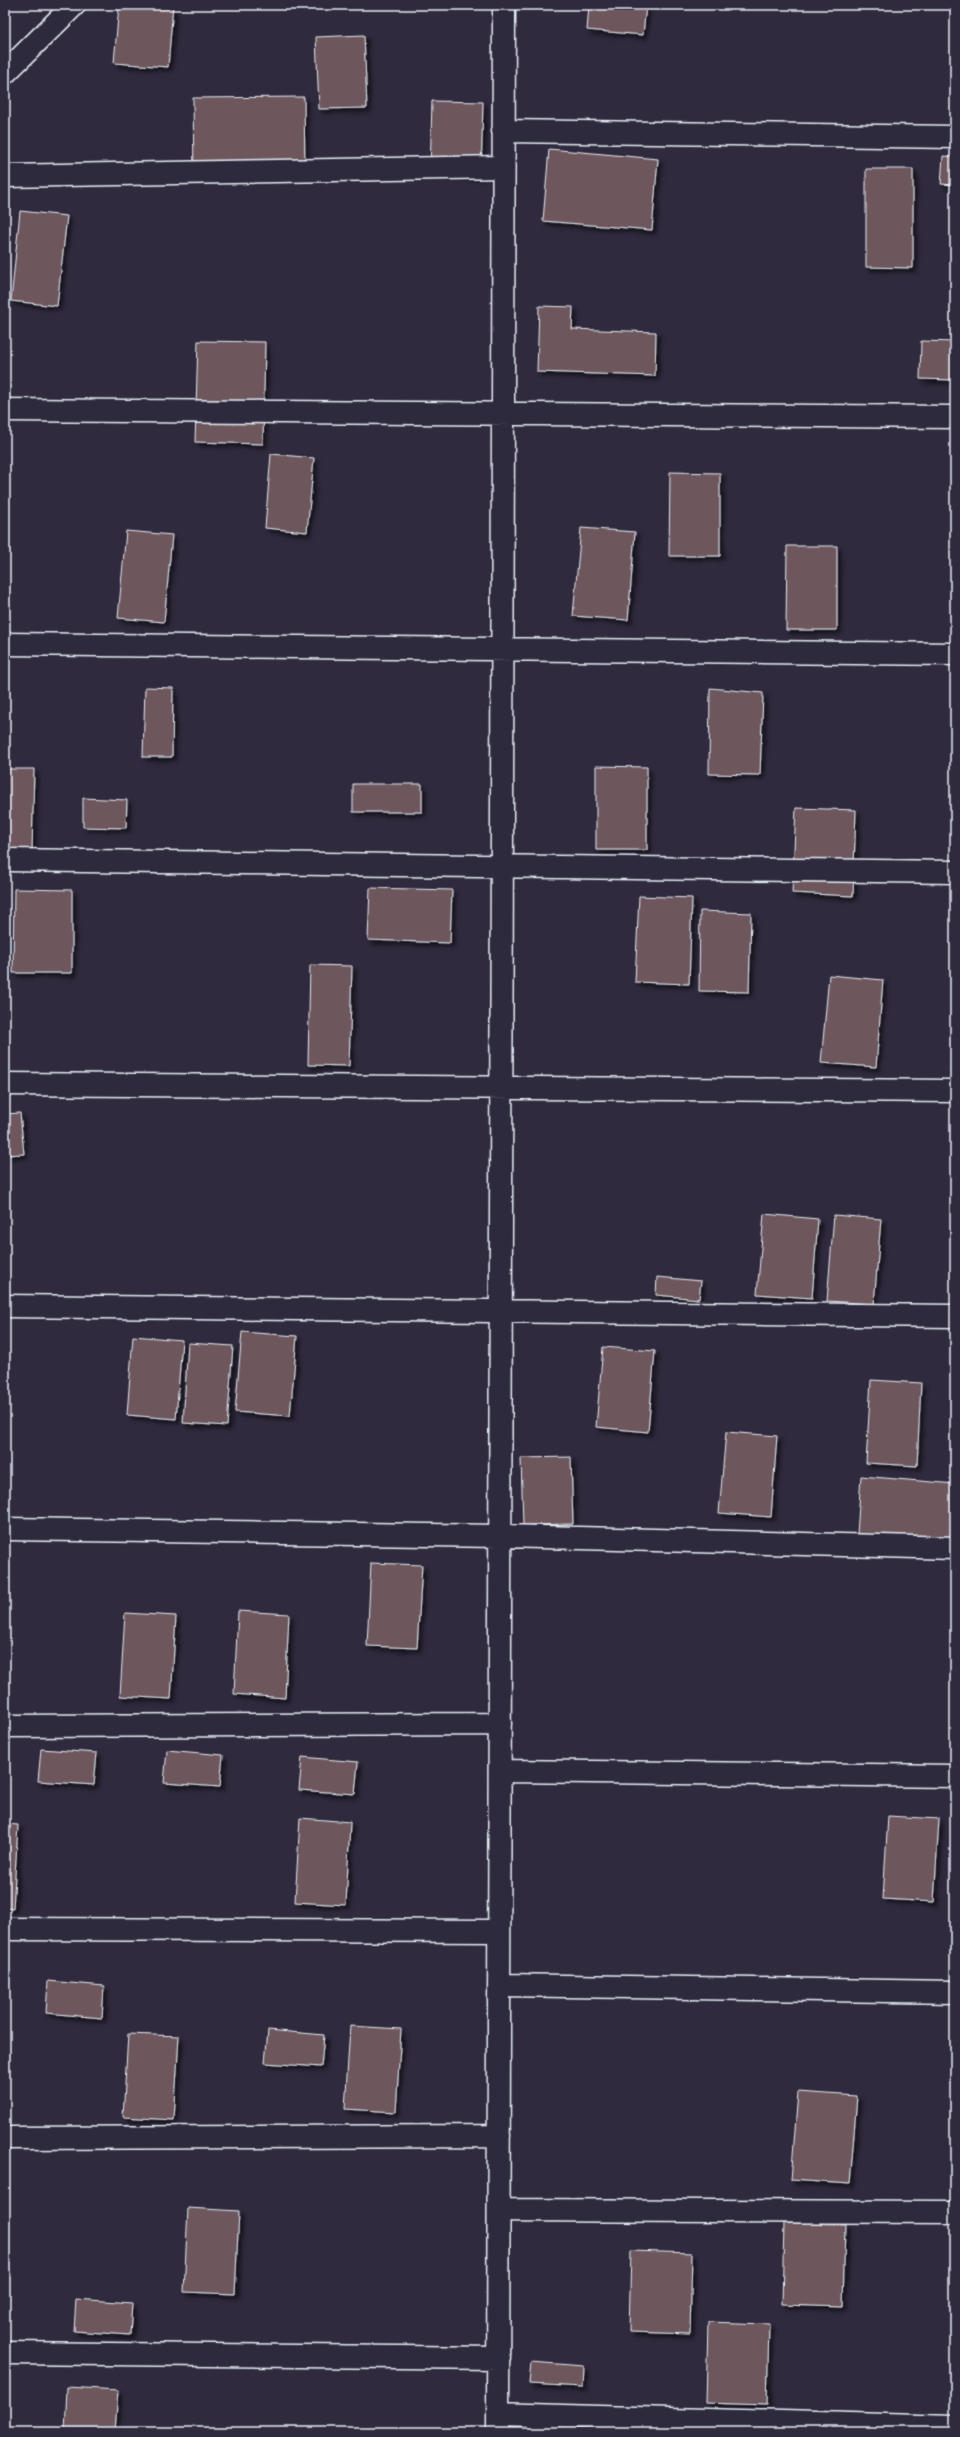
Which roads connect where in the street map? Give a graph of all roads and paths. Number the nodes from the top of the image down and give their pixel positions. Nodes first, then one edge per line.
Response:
1 (74, 5) edge
2 (504, 5) edge
3 (5, 73) edge
4 (503, 132) junction
5 (955, 137) edge
6 (503, 167) junction
7 (5, 176) edge
8 (5, 410) edge
9 (503, 413) junction
10 (955, 417) edge
11 (5, 644) edge
12 (502, 650) junction
13 (955, 654) edge
14 (5, 860) edge
15 (502, 867) junction
16 (955, 872) edge
17 (5, 1084) edge
18 (501, 1087) junction
19 (955, 1091) edge
20 (5, 1306) edge
21 (501, 1311) junction
22 (955, 1316) edge
23 (5, 1529) edge
24 (500, 1536) junction
25 (955, 1548) edge
26 (500, 1724) junction
27 (5, 1726) edge
28 (500, 1770) junction
29 (955, 1776) edge
30 (5, 1929) edge
31 (499, 1931) junction
32 (499, 1985) junction
33 (955, 1992) edge
34 (499, 2136) junction
35 (5, 2138) edge
36 (499, 2210) junction
37 (955, 2212) edge
38 (5, 2353) edge
39 (499, 2358) junction
40 (498, 2423) edge
41 (955, 2427) edge

1 - 3 street
2 - 4 street
4 - 5 street
4 - 6 street
6 - 7 street
6 - 9 street
8 - 9 street
9 - 10 street
9 - 12 street
11 - 12 street
12 - 13 street
12 - 15 street
14 - 15 street
15 - 16 street
15 - 18 street
17 - 18 street
18 - 19 street
18 - 21 street
20 - 21 street
21 - 22 street
21 - 24 street
23 - 24 street
24 - 25 street
24 - 26 street
26 - 27 street
26 - 28 street
28 - 29 street
28 - 31 street
30 - 31 street
31 - 32 street
32 - 33 street
32 - 34 street
34 - 35 street
34 - 36 street
36 - 37 street
36 - 39 street
38 - 39 street
39 - 40 street
40 - 41 street

